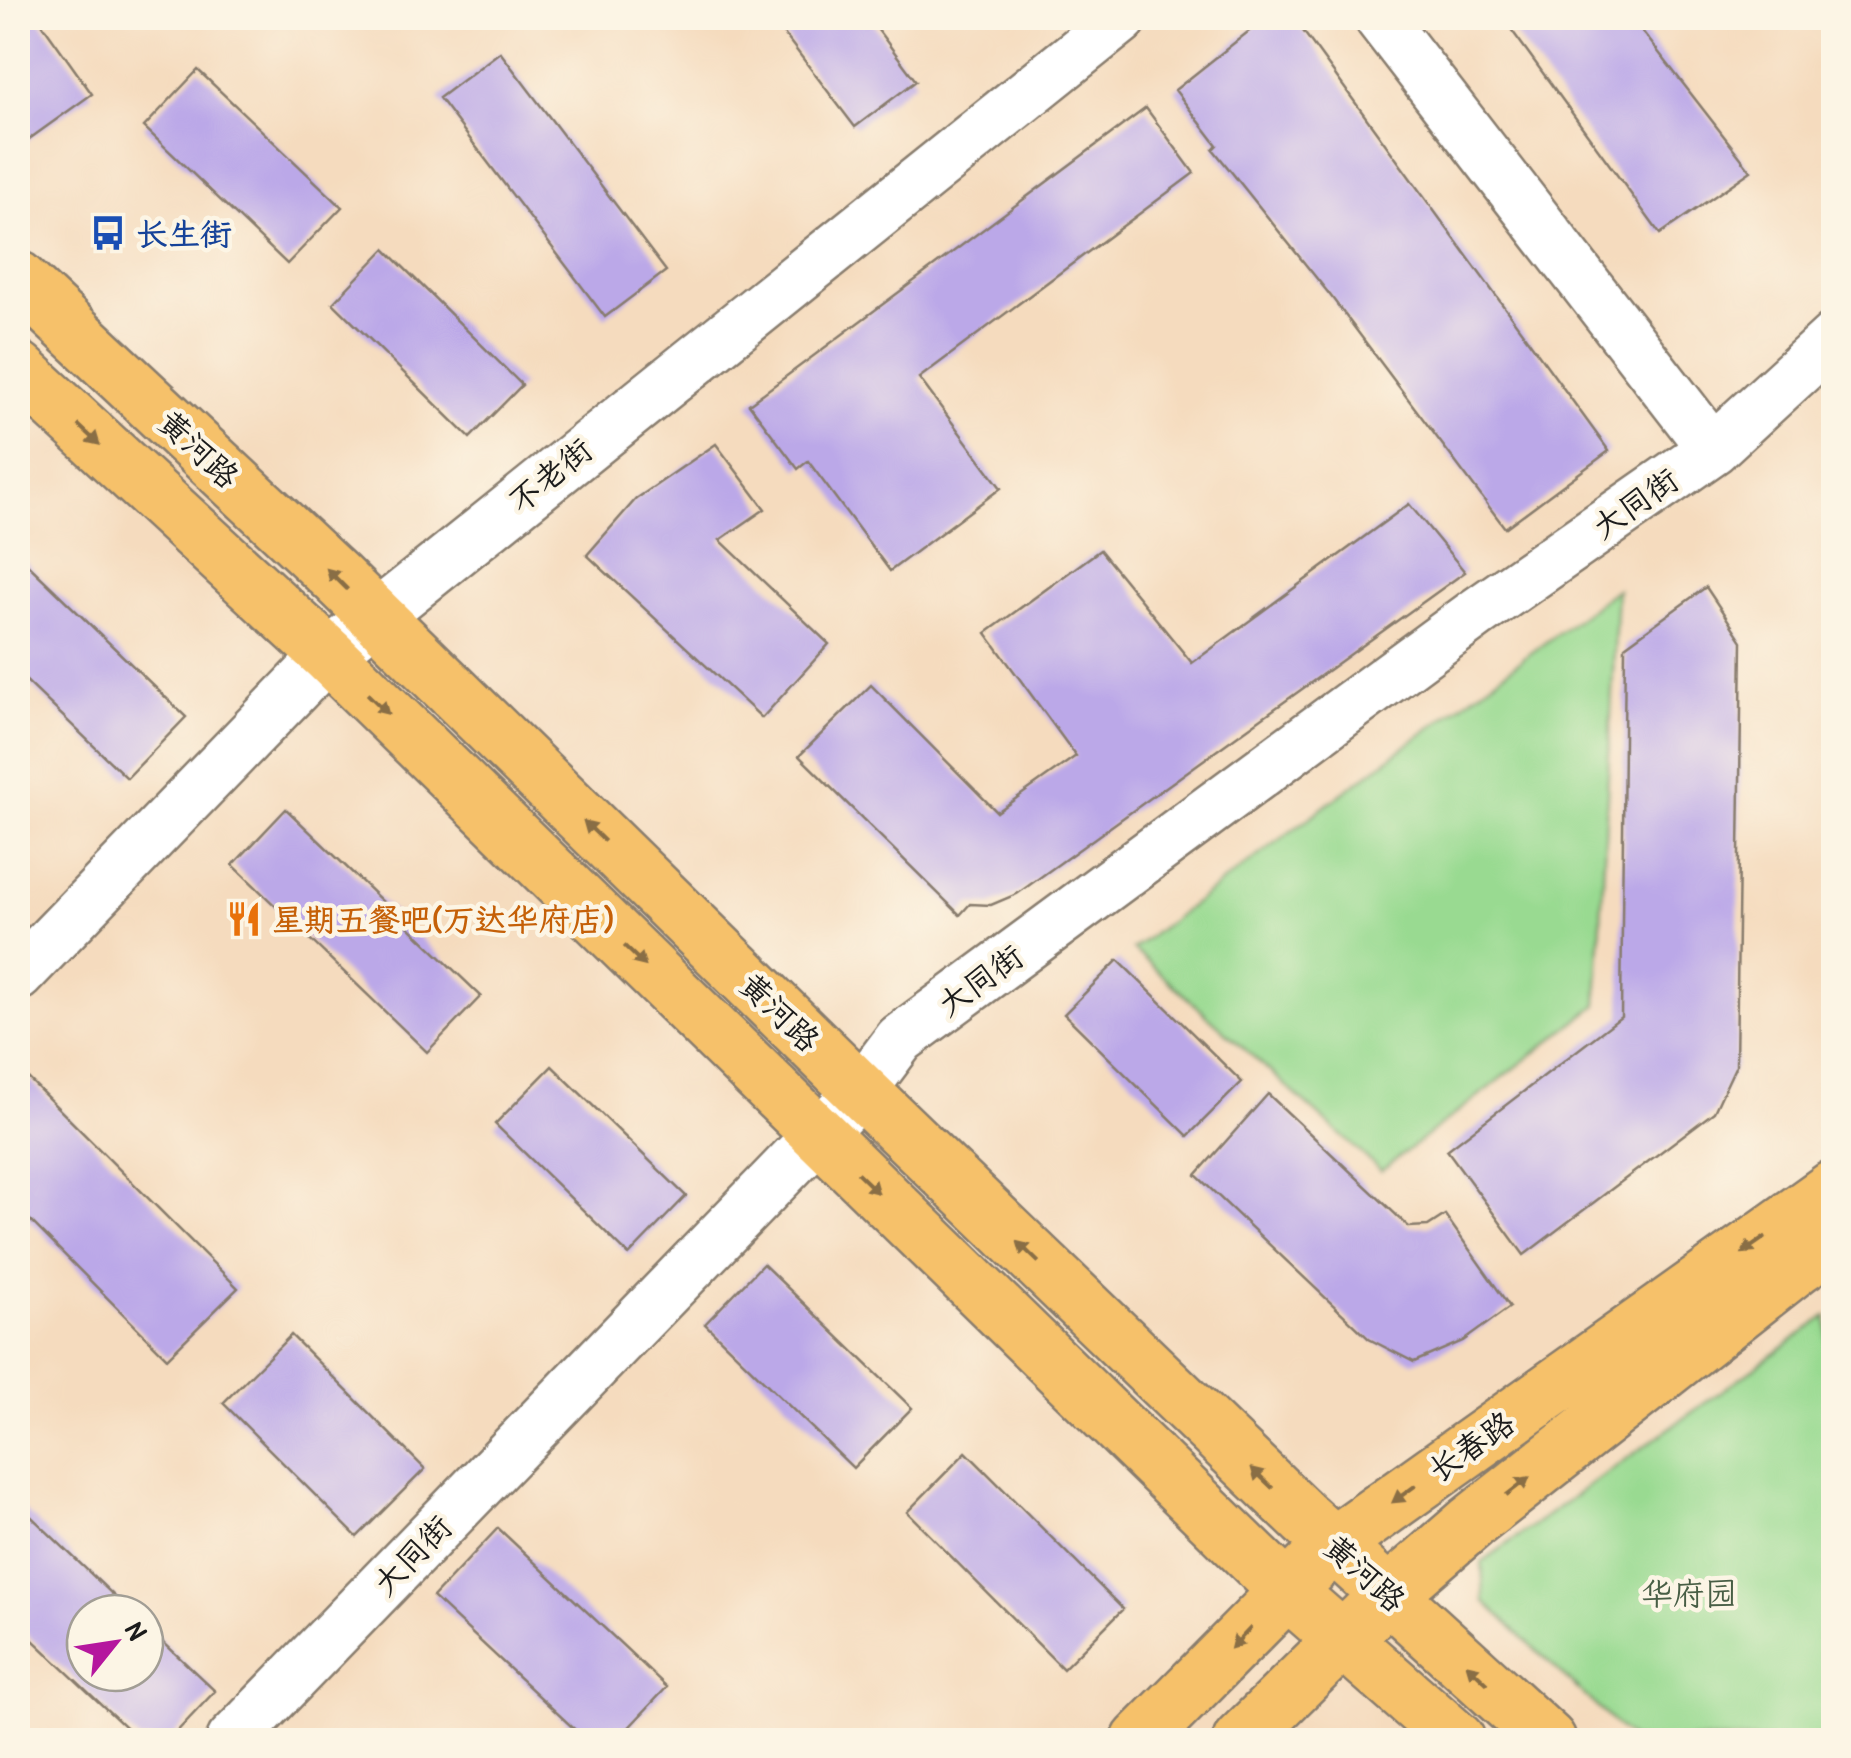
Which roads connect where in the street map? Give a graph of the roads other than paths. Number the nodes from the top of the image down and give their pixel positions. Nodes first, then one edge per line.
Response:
1 (1380, 18) edge
2 (1106, 22) edge
3 (18, 279) edge
4 (1834, 338) edge
5 (18, 369) edge
6 (1714, 449) junction
7 (374, 616) junction
8 (328, 655) junction
9 (18, 976) edge
10 (861, 1092) junction
11 (818, 1136) junction
12 (1834, 1188) edge
13 (1834, 1241) edge
14 (1334, 1544) junction
15 (1286, 1590) junction
16 (1390, 1593) junction
17 (1341, 1640) junction
18 (232, 1740) edge
19 (1140, 1740) edge
20 (1240, 1740) edge
21 (1457, 1740) edge
22 (1548, 1740) edge

1 - 6 street
2 - 7 street, 不老街
7 -> 3 main road, 黄河路
4 - 6 street, 大同街
5 -> 8 main road, 黄河路
6 - 10 street, 大同街
7 - 8 street, 不老街
10 -> 7 main road, 黄河路
8 - 9 street, 不老街
8 -> 11 main road, 黄河路
10 - 11 street, 大同街
14 -> 10 main road, 黄河路
11 -> 15 main road, 黄河路
11 - 18 street, 大同街
12 -> 14 main road, 长春路
16 -> 13 main road, 长春路
14 - 15 main road, 长春路
14 - 16 main road, 黄河路
15 - 17 main road, 黄河路
15 -> 19 main road, 长春路
16 - 17 main road, 长春路
22 -> 16 main road, 黄河路
17 - 20 main road, 长春路
17 - 21 main road, 黄河路

